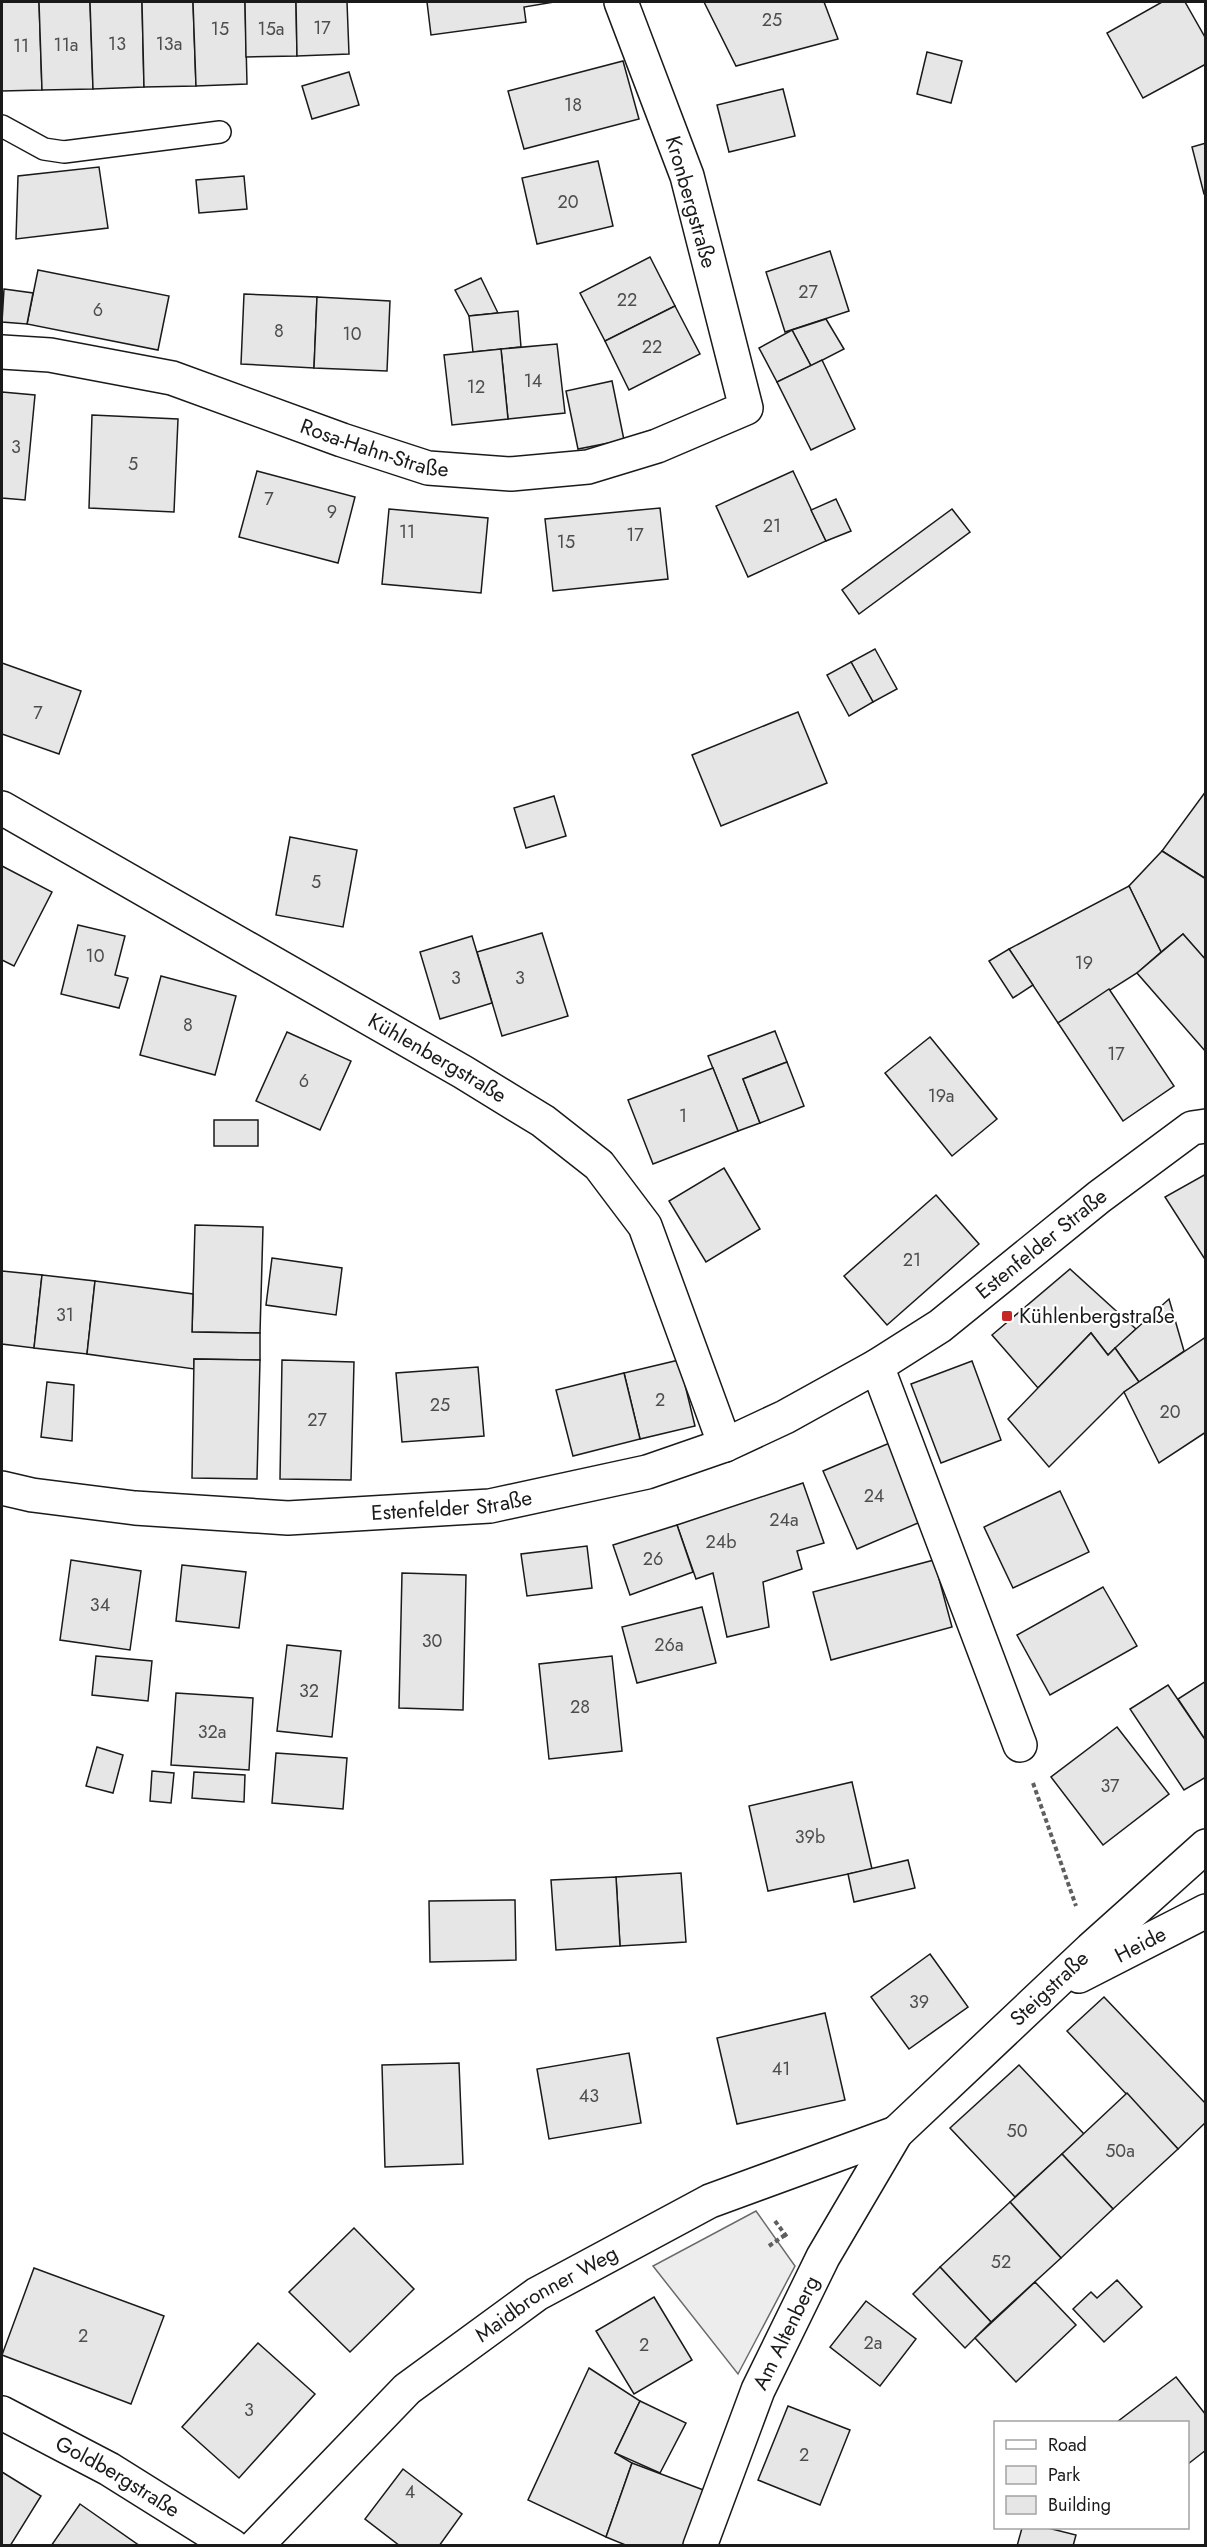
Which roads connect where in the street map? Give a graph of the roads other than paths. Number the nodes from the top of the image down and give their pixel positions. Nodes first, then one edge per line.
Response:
1 (621, 2) edge
2 (2, 126) edge
3 (220, 132) dead end
4 (2, 352) edge
5 (746, 408) joint
6 (2, 808) edge
7 (1201, 1121) edge
8 (877, 1366) junction
9 (725, 1445) junction
10 (2, 1488) edge
11 (1020, 1745) road end
12 (1206, 1846) edge
13 (1206, 1911) edge
14 (1042, 1995) junction
15 (896, 2133) junction
16 (2, 2413) edge
17 (252, 2545) edge
18 (700, 2546) edge

1 - 5 street, Kronbergstraße
2 - 3 lane
4 - 5 street, Rosa-Hahn-Straße
6 - 9 street, Kühlenbergstraße
7 - 8 street, Estenfelder Straße
8 - 9 street, Estenfelder Straße
8 - 11 street
9 - 10 street, Estenfelder Straße
12 - 14 street, Steigstraße
13 - 14 street, Heide
14 - 15 street, Steigstraße
15 - 17 street, Maidbronner Weg
15 - 18 street, Am Altenberg
16 - 17 street, Goldbergstraße

